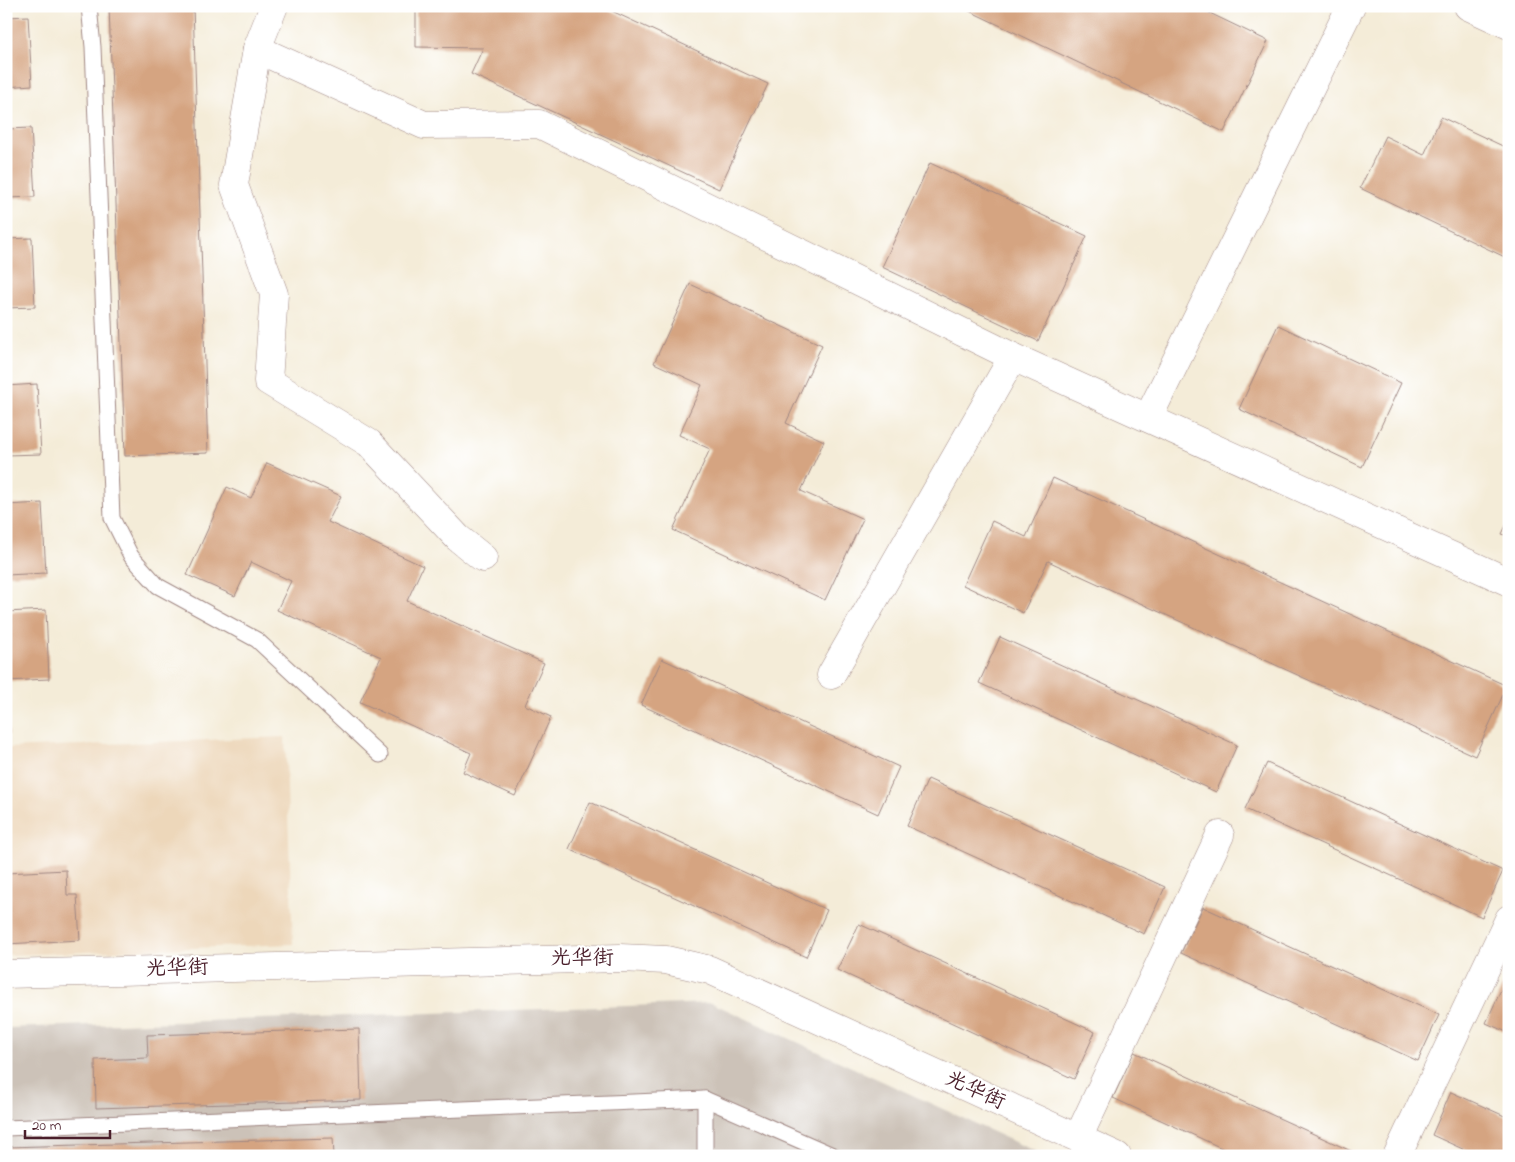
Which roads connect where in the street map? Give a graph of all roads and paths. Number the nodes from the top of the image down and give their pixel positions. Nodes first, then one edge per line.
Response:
1 (89, 6) edge
2 (274, 6) edge
3 (1351, 6) edge
4 (1468, 6) edge
5 (1509, 25) edge
6 (257, 49) junction
7 (1013, 357) junction
8 (1148, 418) junction
9 (484, 558) dead end
10 (1509, 582) edge
11 (831, 675) dead end
12 (380, 755) dead end
13 (1220, 835) dead end
14 (1509, 919) edge
15 (6, 974) edge
16 (705, 1099) junction
17 (6, 1128) edge
18 (1078, 1138) junction
19 (705, 1156) edge
20 (835, 1156) edge
21 (1117, 1156) edge
22 (1397, 1156) edge

1 - 12 lane
2 - 6 street
3 - 8 street
4 - 5 street
6 - 7 street
6 - 9 street
7 - 8 street
7 - 11 street
8 - 10 street
13 - 18 street
14 - 22 street
15 - 18 street, 光华街
16 - 17 lane
16 - 19 lane
16 - 20 lane
18 - 21 street, 光华街

